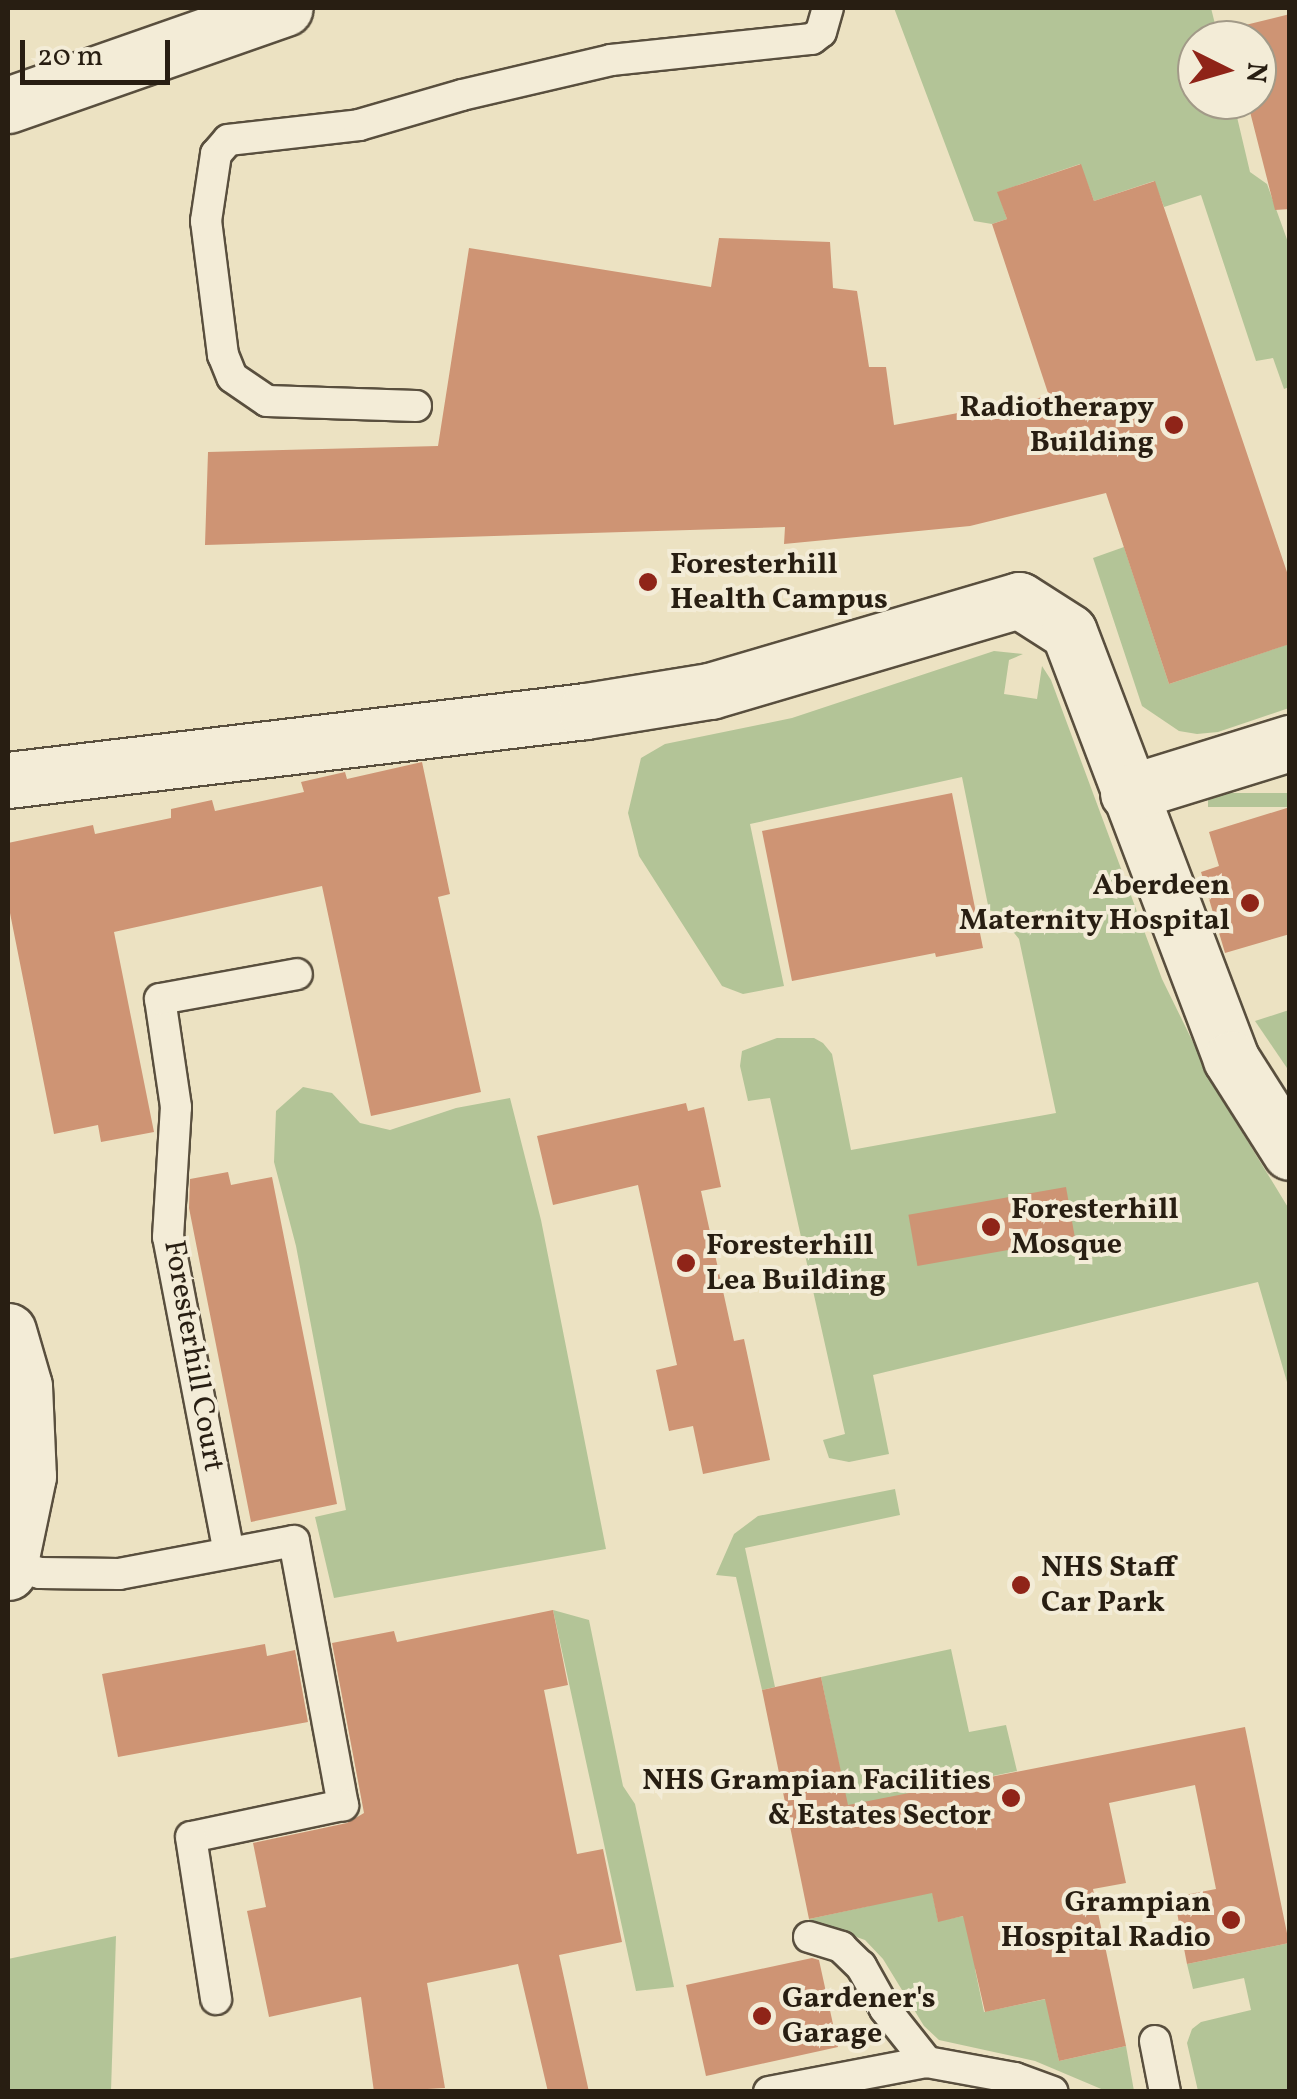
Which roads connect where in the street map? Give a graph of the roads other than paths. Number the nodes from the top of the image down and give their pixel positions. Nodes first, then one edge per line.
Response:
1 (284, 8) edge
2 (828, 8) edge
3 (8, 105) edge
4 (416, 406) dead end
5 (1290, 742) edge
6 (8, 769) edge
7 (1128, 793) junction
8 (297, 974) dead end
9 (1290, 1152) edge
10 (8, 1330) edge
11 (230, 1553) junction
12 (10, 1569) edge
13 (808, 1938) dead end
14 (216, 2000) dead end
15 (1154, 2040) dead end
16 (926, 2062) junction
17 (769, 2092) edge
18 (1052, 2092) edge
19 (1165, 2092) edge

1 - 3 street
2 - 4 lane
5 - 7 street
6 - 7 street
7 - 9 street
8 - 11 lane, Foresterhill Court
10 - 12 street
11 - 12 lane
11 - 14 lane
13 - 16 lane
15 - 19 lane
16 - 17 lane
16 - 18 lane

